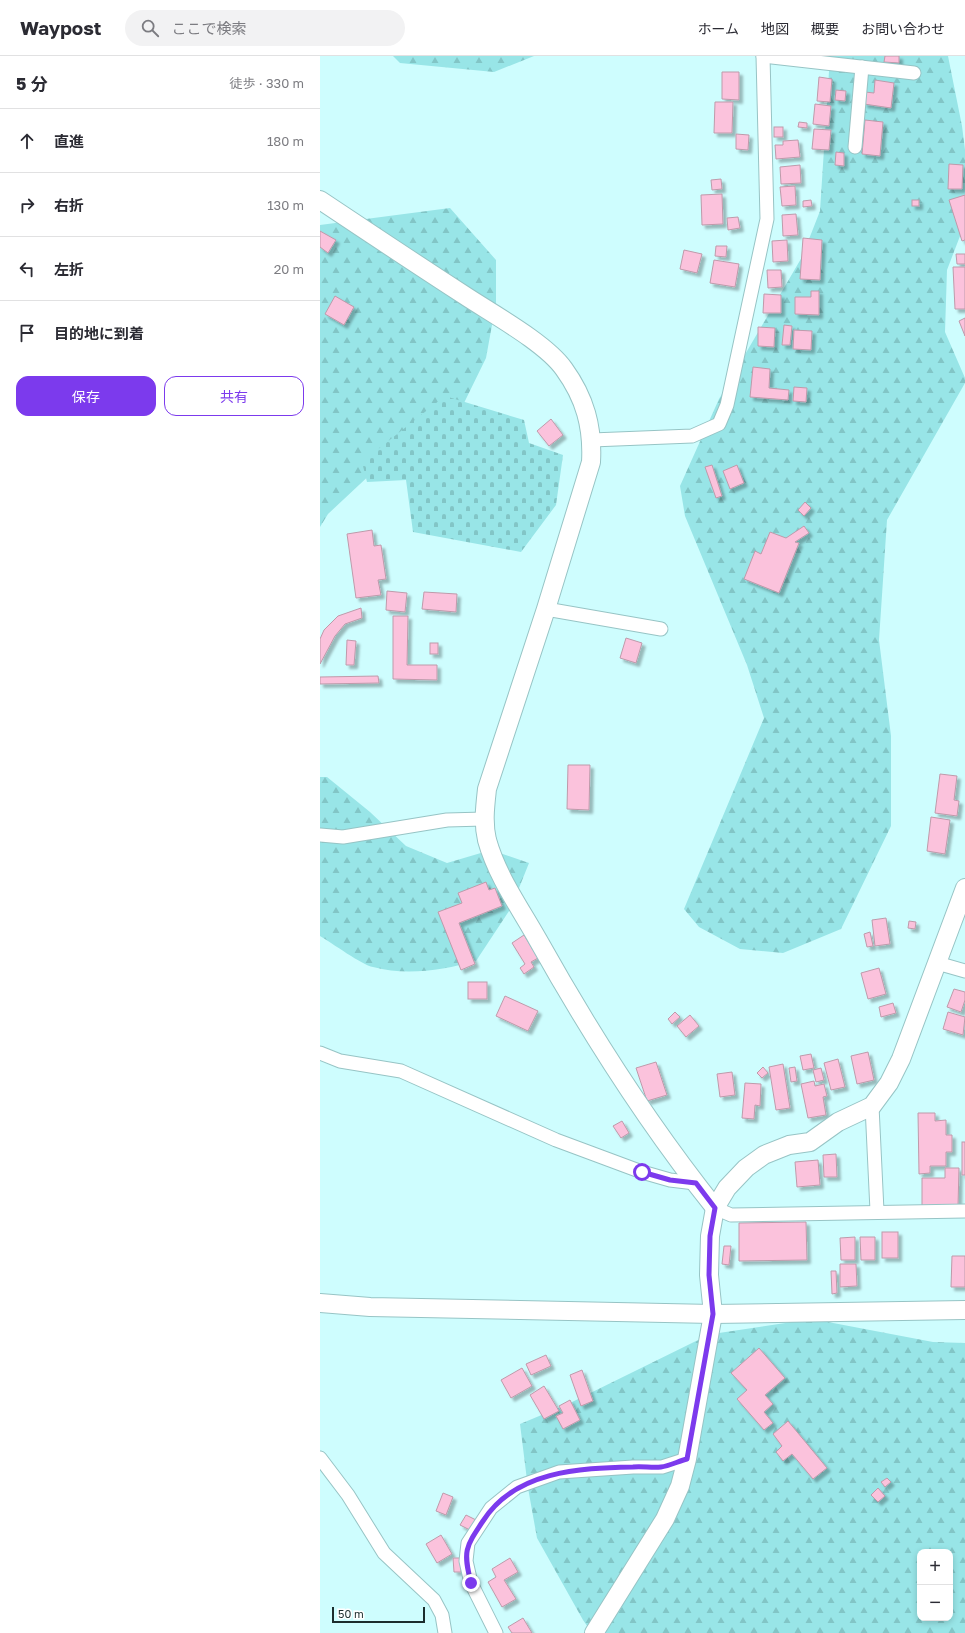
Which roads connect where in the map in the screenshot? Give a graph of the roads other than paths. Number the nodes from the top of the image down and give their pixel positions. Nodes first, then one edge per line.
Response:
1 (763, 56) edge
2 (862, 67) junction
3 (914, 73) dead end
4 (855, 147) dead end
5 (320, 200) edge
6 (592, 440) junction
7 (546, 609) junction
8 (661, 629) dead end
9 (484, 819) junction
10 (320, 834) edge
11 (964, 896) edge
12 (937, 963) junction
13 (965, 971) edge
14 (320, 1053) edge
15 (872, 1106) junction
16 (696, 1183) junction
17 (715, 1208) junction
18 (965, 1210) edge
19 (877, 1211) junction
20 (320, 1303) edge
21 (965, 1310) edge
22 (713, 1314) junction
23 (320, 1458) edge
24 (687, 1459) junction
25 (445, 1633) edge
26 (496, 1633) edge
27 (594, 1633) edge

1 - 2 street
1 - 6 street
2 - 3 street
2 - 4 street
5 - 6 street
6 - 7 street
7 - 8 street
7 - 9 street
9 - 10 street
9 - 16 street
11 - 12 street
12 - 13 street
12 - 15 street
14 - 16 street
15 - 17 street
15 - 19 street
16 - 17 street
17 - 19 street
17 - 22 street
18 - 19 street
20 - 22 street
21 - 22 street
22 - 24 street
23 - 25 street
24 - 26 street
24 - 27 street

